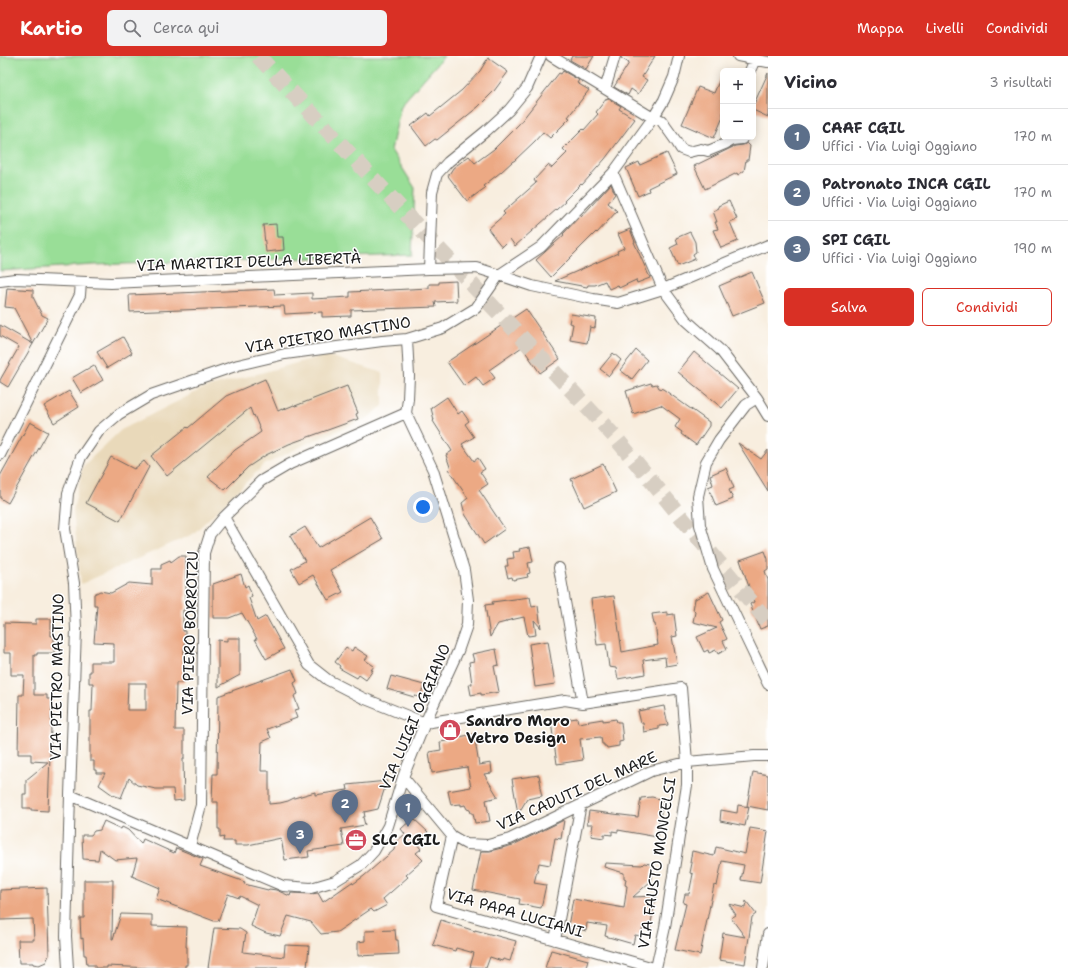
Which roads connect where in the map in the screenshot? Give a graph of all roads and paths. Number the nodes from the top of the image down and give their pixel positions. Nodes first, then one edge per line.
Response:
1 (541, 56) edge
2 (551, 56) edge
3 (615, 56) edge
4 (680, 56) edge
5 (738, 56) edge
6 (755, 59) junction
7 (768, 62) edge
8 (751, 68) edge
9 (605, 89) junction
10 (653, 118) junction
11 (732, 140) edge
12 (613, 173) junction
13 (768, 245) edge
14 (429, 269) junction
15 (499, 274) junction
16 (0, 281) edge
17 (81, 282) junction
18 (663, 289) junction
19 (407, 339) junction
20 (757, 398) junction
21 (406, 413) junction
22 (768, 416) edge
23 (0, 455) edge
24 (224, 517) junction
25 (559, 568) dead end
26 (768, 684) edge
27 (583, 703) junction
28 (425, 723) junction
29 (768, 756) edge
30 (687, 762) junction
31 (403, 777) junction
32 (70, 795) junction
33 (581, 804) junction
34 (452, 836) junction
35 (190, 846) junction
36 (768, 934) edge
37 (555, 940) junction
38 (68, 968) edge
39 (655, 968) edge
40 (763, 968) edge

1 - 14 street
2 - 9 street
3 - 9 street
4 - 10 street
5 - 6 street
6 - 7 street
6 - 8 street
9 - 10 street
10 - 11 street
10 - 12 street
12 - 15 street
12 - 18 street
13 - 18 street, VIA MARTIRI DELLA LIBERTÀ
14 - 15 street, VIA MARTIRI DELLA LIBERTÀ
14 - 17 street, VIA MARTIRI DELLA LIBERTÀ
15 - 18 street, VIA MARTIRI DELLA LIBERTÀ
15 - 19 street, VIA PIETRO MASTINO
16 - 17 street, VIA MARTIRI DELLA LIBERTÀ
17 - 23 street
18 - 20 street
19 - 21 street
19 - 32 street, VIA PIETRO MASTINO
20 - 22 street
20 - 26 street
21 - 24 street, VIA PIERO BORROTZU
21 - 28 street, VIA LUIGI OGGIANO
24 - 28 street
24 - 35 street, VIA PIERO BORROTZU
25 - 27 street
27 - 28 street
27 - 30 street, VIA FAUSTO MONCELSI
28 - 31 street, VIA LUIGI OGGIANO
29 - 30 street, VIA CADUTI DEL MARE
30 - 33 street, VIA CADUTI DEL MARE
30 - 39 street, VIA FAUSTO MONCELSI
31 - 34 street, VIA CADUTI DEL MARE
31 - 35 street, VIA LUIGI OGGIANO
32 - 35 street, VIA LUIGI OGGIANO
32 - 38 street, VIA PIETRO MASTINO
33 - 34 street, VIA CADUTI DEL MARE
33 - 37 street
34 - 37 street, VIA PAPA LUCIANI
36 - 40 street
37 - 39 street, VIA PAPA LUCIANI

